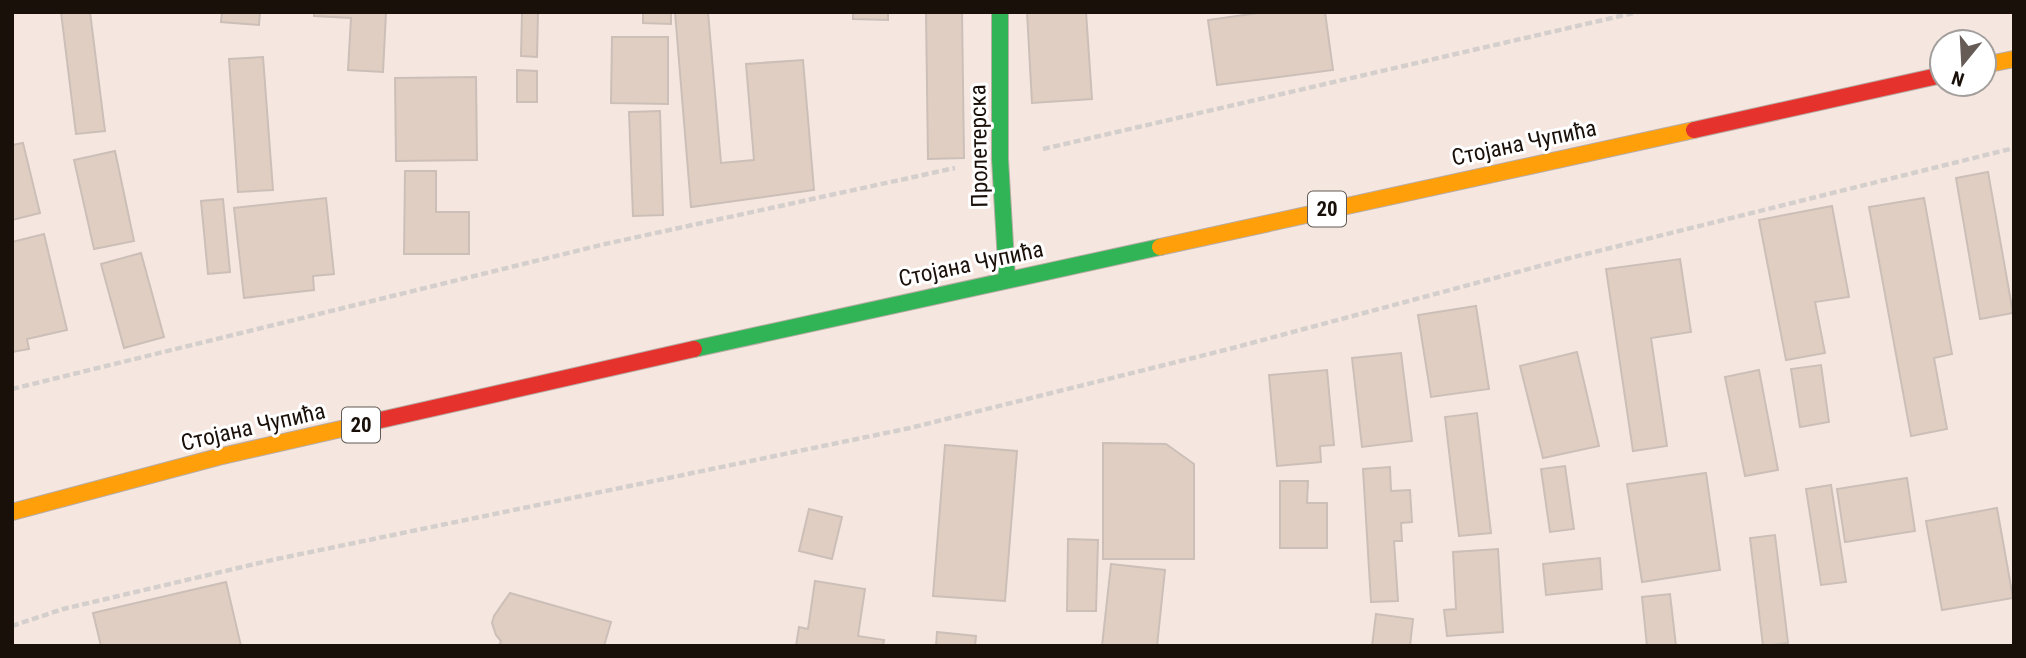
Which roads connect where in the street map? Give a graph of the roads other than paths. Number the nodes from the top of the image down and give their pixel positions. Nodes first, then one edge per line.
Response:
1 (1000, 12) edge
2 (1928, 78) edge
3 (1007, 279) junction
4 (12, 512) edge

1 - 3 main road, Пролетерска
2 - 3 main road, Стојана Чупића / 20
3 - 4 main road, Стојана Чупића / 20

